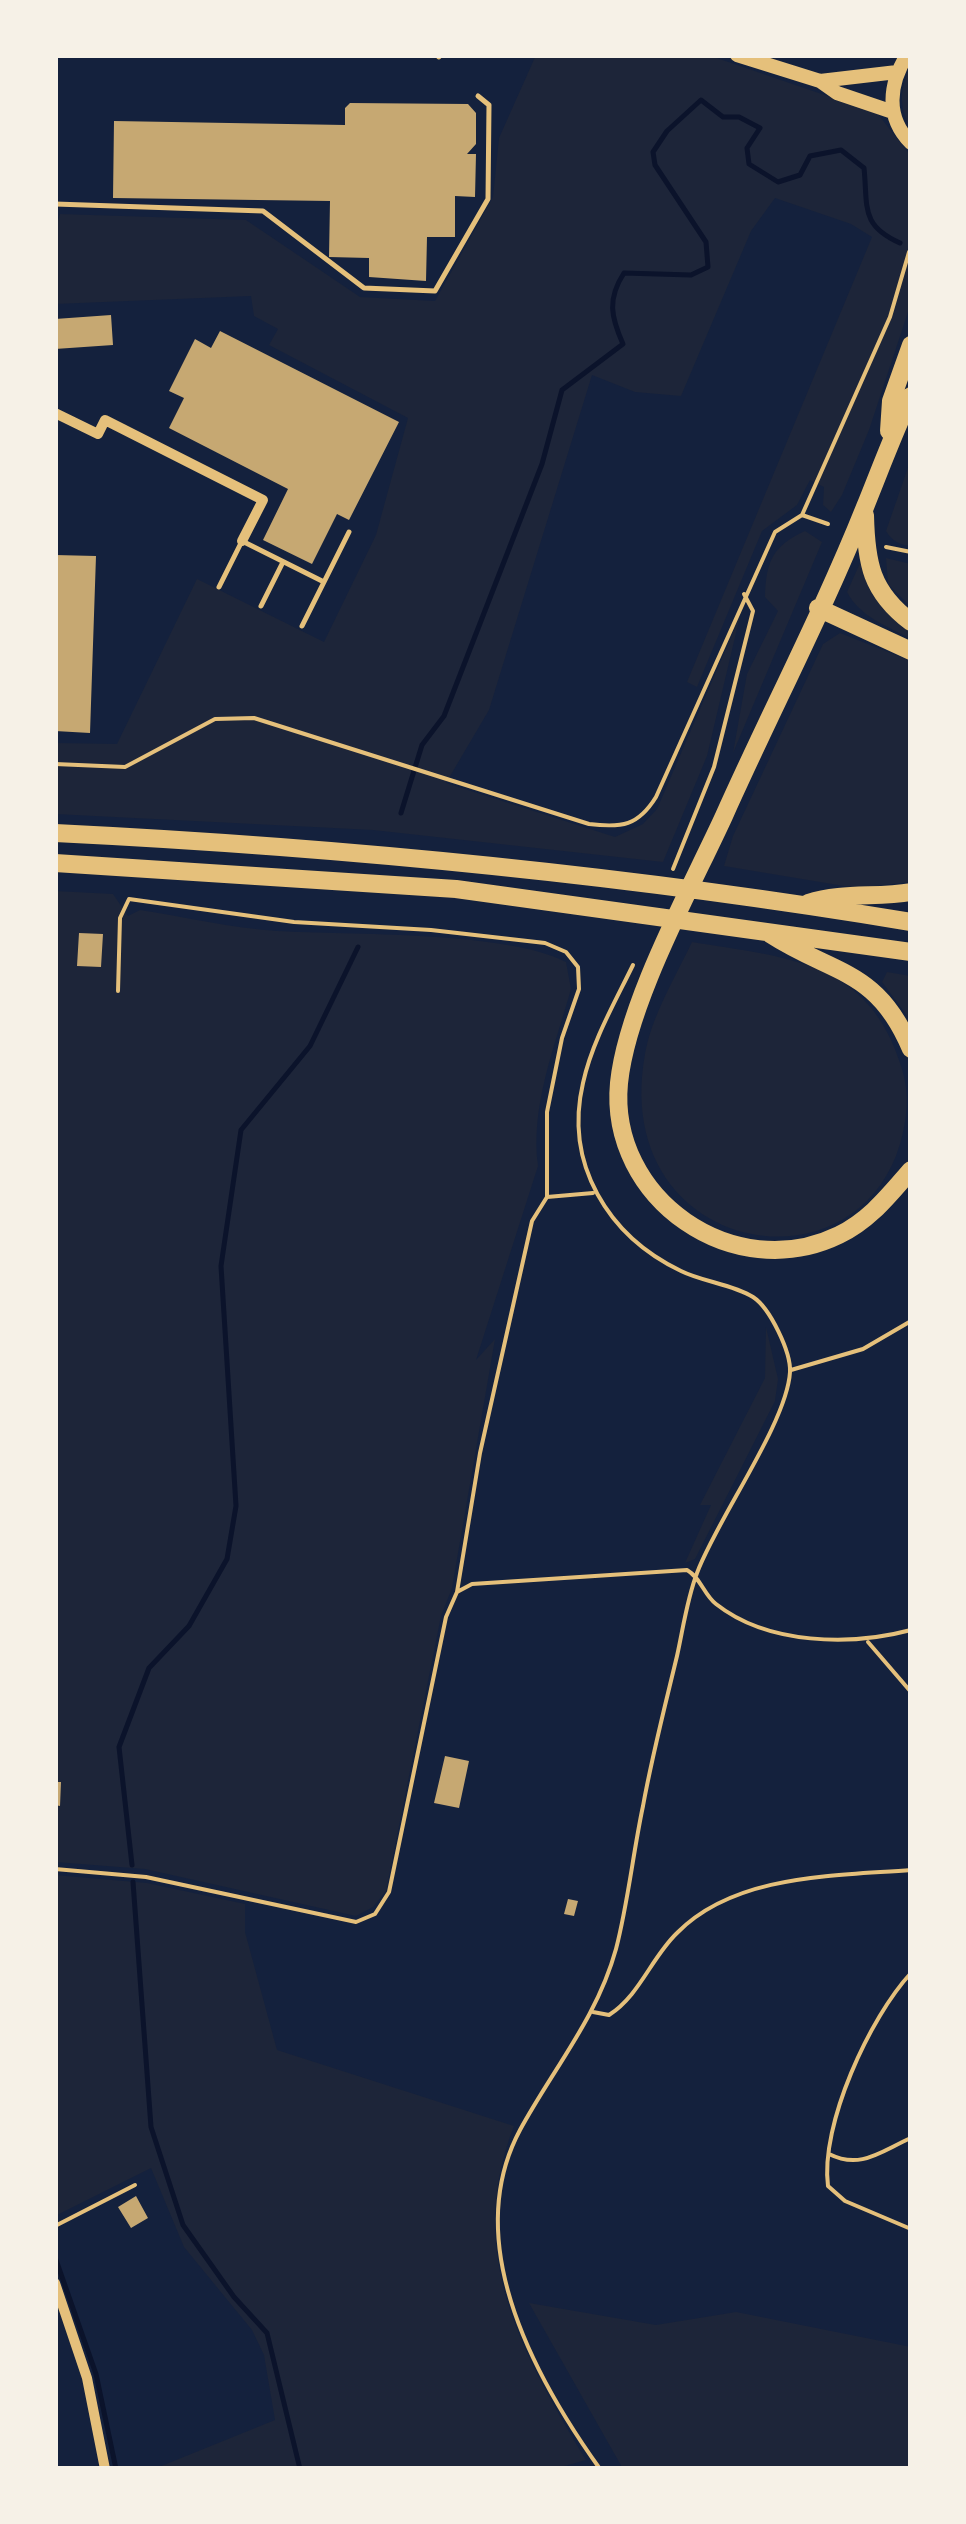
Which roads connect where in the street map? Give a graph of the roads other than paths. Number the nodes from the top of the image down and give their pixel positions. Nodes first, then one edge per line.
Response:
1 (737, 55) edge
2 (908, 55) edge
3 (897, 72) junction
4 (820, 81) junction
5 (478, 96) dead end
6 (893, 112) junction
7 (911, 143) edge
8 (55, 204) edge
9 (911, 345) edge
10 (911, 396) edge
11 (55, 413) edge
12 (888, 444) junction
13 (864, 508) junction
14 (349, 532) dead end
15 (242, 541) junction
16 (283, 562) junction
17 (324, 582) junction
18 (220, 587) dead end
19 (261, 606) dead end
20 (818, 608) junction
21 (911, 622) edge
22 (302, 626) dead end
23 (911, 652) edge
24 (55, 832) edge
25 (55, 863) edge
26 (911, 892) edge
27 (804, 904) junction
28 (911, 922) edge
29 (763, 929) junction
30 (911, 952) edge
31 (911, 1050) edge
32 (911, 1157) edge
33 (911, 1170) edge
34 (897, 1186) junction
35 (55, 2283) edge
36 (105, 2469) edge

1 - 4 main road
2 - 3 main road
3 - 4 main road
3 - 6 main road
4 - 6 main road
5 - 8 lane
6 - 7 main road
9 - 12 highway
10 - 12 highway
11 - 15 street
12 - 13 highway
13 - 20 highway
13 - 21 highway
14 - 17 lane
15 - 16 lane
15 - 18 lane
16 - 17 lane
16 - 19 lane
17 - 22 lane
20 - 23 highway
20 - 34 highway
24 - 27 highway
25 - 29 highway
26 - 27 highway
27 - 28 highway
29 - 30 highway
29 - 31 highway
32 - 34 highway
33 - 34 highway
35 - 36 street

